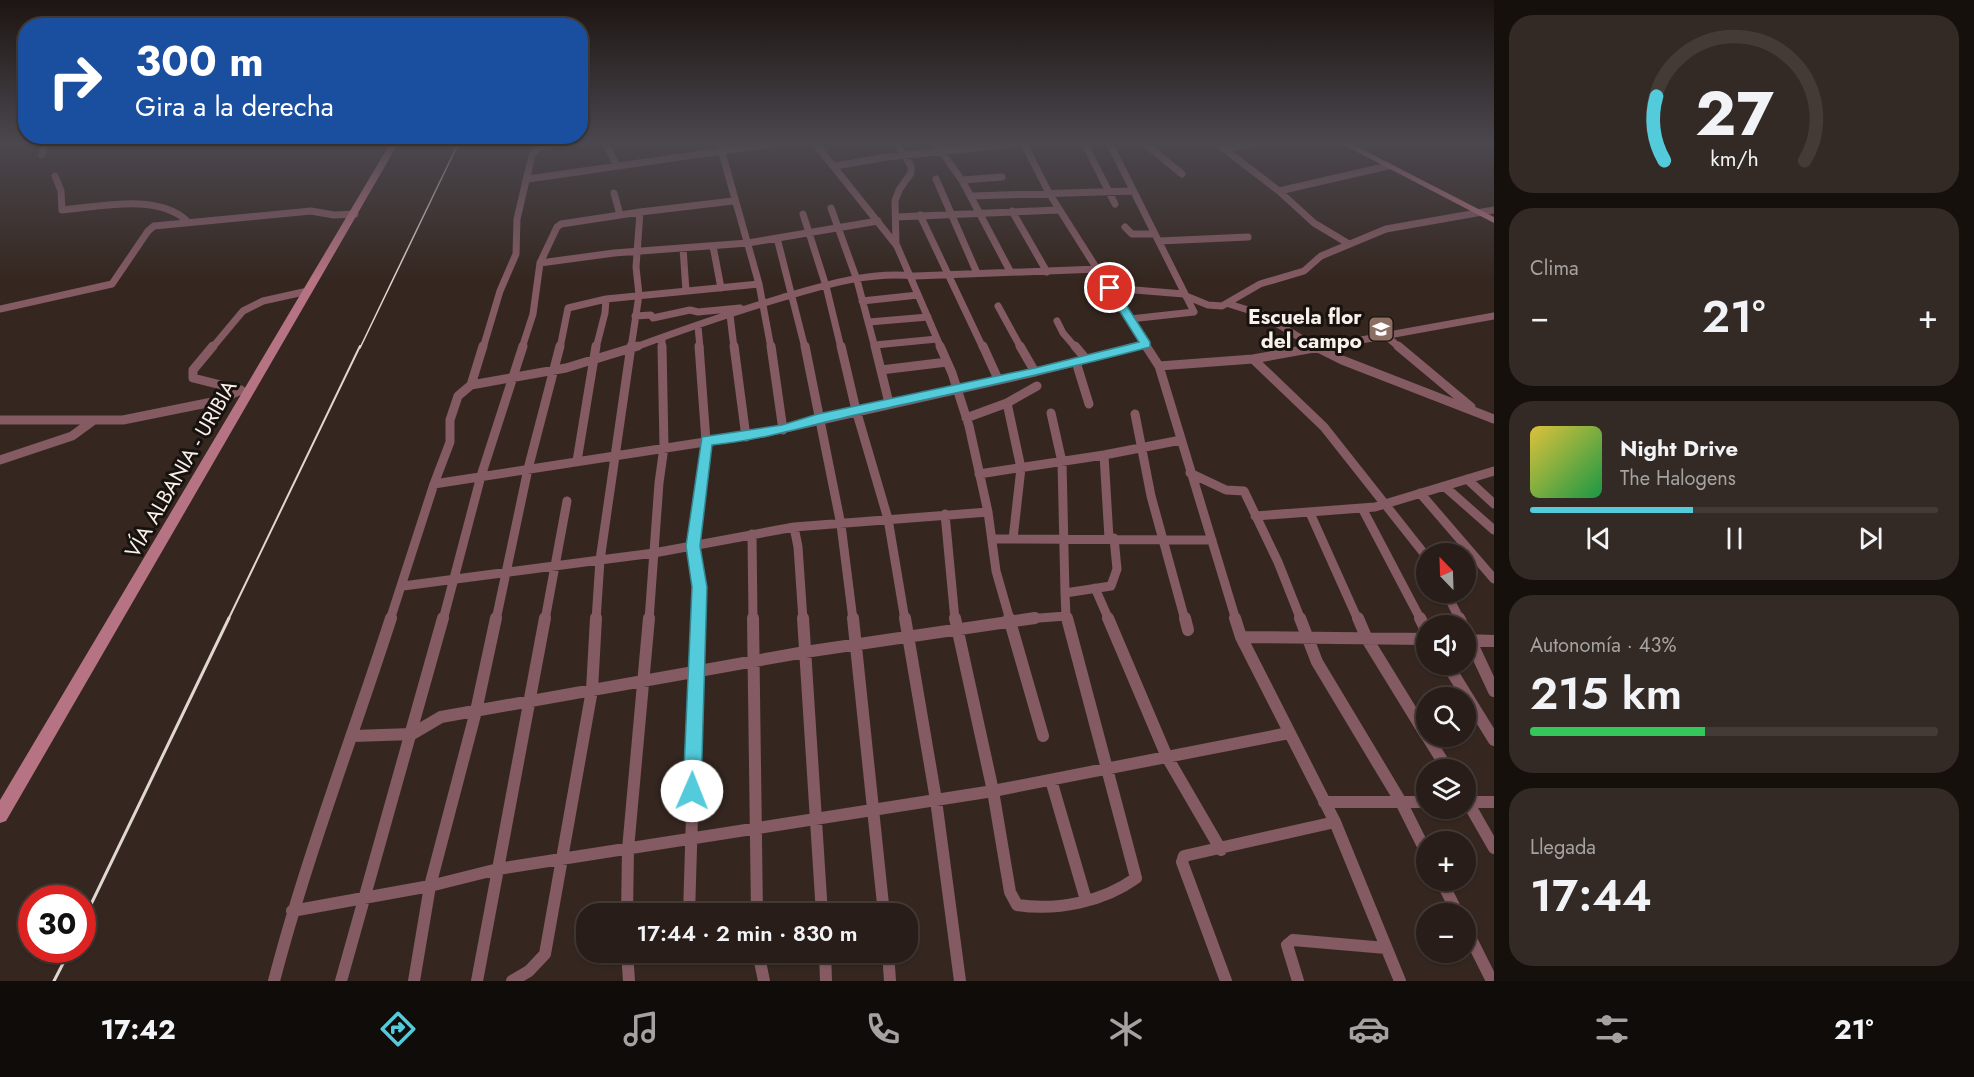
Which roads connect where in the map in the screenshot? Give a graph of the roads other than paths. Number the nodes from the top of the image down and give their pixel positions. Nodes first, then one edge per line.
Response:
1 (60, 188) edge
2 (370, 188) edge
3 (526, 188) edge
4 (730, 188) edge
5 (852, 188) edge
6 (901, 188) edge
7 (940, 188) edge
8 (966, 188) edge
9 (1046, 188) edge
10 (1106, 188) edge
11 (1131, 188) edge
12 (1275, 188) edge
13 (1293, 188) edge
14 (1431, 188) edge
15 (1108, 191) junction
16 (1133, 191) junction
17 (1279, 191) junction
18 (614, 193) dead end
19 (1049, 193) junction
20 (971, 196) junction
21 (733, 201) junction
22 (1115, 204) dead end
23 (831, 208) dead end
24 (1059, 210) junction
25 (1494, 210) edge
26 (1012, 211) junction
27 (640, 212) junction
28 (1479, 212) junction
29 (981, 213) junction
30 (355, 214) junction
31 (803, 214) dead end
32 (951, 214) junction
33 (620, 215) junction
34 (920, 215) junction
35 (896, 217) junction
36 (1494, 220) edge
37 (878, 221) junction
38 (185, 222) junction
39 (1125, 227) dead end
40 (840, 228) junction
41 (811, 233) junction
42 (1155, 234) junction
43 (1248, 237) dead end
44 (777, 238) junction
45 (1159, 241) junction
46 (748, 243) junction
47 (1350, 244) junction
48 (713, 246) junction
49 (897, 246) junction
50 (683, 248) junction
51 (637, 252) junction
52 (540, 263) junction
53 (1098, 269) junction
54 (1010, 271) junction
55 (1047, 272) junction
56 (907, 273) junction
57 (977, 273) junction
58 (946, 275) junction
59 (858, 277) junction
60 (759, 285) junction
61 (826, 286) junction
62 (721, 288) junction
63 (1110, 288) junction
64 (308, 291) junction
65 (686, 291) junction
66 (793, 294) junction
67 (639, 295) junction
68 (918, 295) junction
69 (1185, 295) junction
70 (606, 299) junction
71 (862, 301) junction
72 (1229, 304) junction
73 (762, 305) junction
74 (998, 306) dead end
75 (752, 308) junction
76 (0, 309) edge
77 (730, 315) junction
78 (636, 316) junction
79 (1494, 316) edge
80 (928, 317) junction
81 (1130, 319) junction
82 (1057, 321) dead end
83 (869, 322) junction
84 (698, 326) junction
85 (1384, 336) junction
86 (662, 339) junction
87 (937, 339) junction
88 (1146, 344) junction
89 (875, 345) junction
90 (1319, 347) junction
91 (630, 350) junction
92 (1086, 359) junction
93 (1253, 359) junction
94 (592, 362) junction
95 (947, 362) junction
96 (1076, 362) junction
97 (1159, 366) junction
98 (555, 370) junction
99 (881, 370) junction
100 (1035, 372) junction
101 (510, 379) junction
102 (998, 379) junction
103 (471, 385) junction
104 (1037, 386) dead end
105 (957, 387) junction
106 (245, 390) junction
107 (890, 402) junction
108 (1007, 403) junction
109 (1089, 404) dead end
110 (856, 410) junction
111 (1051, 413) dead end
112 (1478, 413) junction
113 (1135, 414) dead end
114 (966, 418) junction
115 (818, 419) junction
116 (1494, 419) edge
117 (0, 420) edge
118 (94, 420) junction
119 (1494, 424) edge
120 (783, 430) junction
121 (746, 437) junction
122 (1181, 440) junction
123 (706, 441) junction
124 (664, 447) junction
125 (1140, 448) junction
126 (616, 454) junction
127 (1104, 455) junction
128 (0, 460) edge
129 (577, 461) junction
130 (1062, 462) junction
131 (1022, 468) junction
132 (528, 469) junction
133 (1494, 471) edge
134 (1190, 472) junction
135 (979, 474) junction
136 (481, 476) junction
137 (1467, 479) junction
138 (434, 484) junction
139 (1444, 486) junction
140 (1420, 493) junction
141 (567, 501) dead end
142 (1386, 504) junction
143 (1494, 504) edge
144 (1362, 508) junction
145 (988, 512) junction
146 (945, 513) junction
147 (1310, 513) junction
148 (1255, 516) junction
149 (888, 519) junction
150 (841, 525) junction
151 (794, 527) junction
152 (1494, 530) edge
153 (752, 534) junction
154 (1111, 538) junction
155 (992, 539) junction
156 (1013, 539) junction
157 (1062, 540) junction
158 (1161, 540) junction
159 (1212, 540) junction
160 (1416, 543) edge
161 (693, 546) junction
162 (654, 553) junction
163 (600, 560) junction
164 (556, 566) junction
165 (506, 572) junction
166 (453, 579) junction
167 (1494, 579) edge
168 (403, 586) junction
169 (1095, 588) junction
170 (1065, 593) junction
171 (1418, 615) edge
172 (1066, 616) junction
173 (1011, 620) junction
174 (956, 628) junction
175 (1188, 630) dead end
176 (908, 636) junction
177 (1241, 637) junction
178 (1307, 637) junction
179 (1476, 638) edge
180 (1367, 639) junction
181 (1416, 639) edge
182 (1494, 641) edge
183 (856, 644) junction
184 (806, 652) junction
185 (1476, 655) edge
186 (753, 661) junction
187 (695, 672) junction
188 (1454, 675) edge
189 (645, 681) junction
190 (592, 690) junction
191 (1494, 691) edge
192 (531, 701) junction
193 (476, 711) junction
194 (1416, 718) edge
195 (1289, 733) junction
196 (412, 734) junction
197 (353, 736) junction
198 (1042, 736) dead end
199 (1494, 740) edge
200 (1167, 757) junction
201 (1106, 769) junction
202 (1050, 780) junction
203 (993, 791) junction
204 (936, 800) junction
205 (1324, 801) junction
206 (1476, 801) edge
207 (1401, 802) junction
208 (1416, 802) edge
209 (1494, 802) edge
210 (873, 810) junction
211 (0, 815) edge
212 (1476, 818) edge
213 (818, 819) junction
214 (1335, 822) junction
215 (754, 829) junction
216 (1416, 832) edge
217 (691, 839) junction
218 (1494, 848) edge
219 (628, 849) junction
220 (1221, 850) junction
221 (564, 859) junction
222 (498, 869) junction
223 (430, 886) junction
224 (363, 898) junction
225 (1086, 900) junction
226 (627, 903) edge
227 (689, 903) edge
228 (757, 903) edge
229 (822, 903) edge
230 (883, 903) edge
231 (292, 911) junction
232 (1386, 948) junction
233 (1476, 949) edge
234 (628, 963) edge
235 (760, 963) edge
236 (825, 963) edge
237 (889, 963) edge
238 (529, 976) edge
239 (274, 981) edge
240 (341, 981) edge
241 (414, 981) edge
242 (477, 981) edge
243 (512, 981) edge
244 (629, 981) edge
245 (764, 981) edge
246 (826, 981) edge
247 (890, 981) edge
248 (960, 981) edge
249 (1226, 981) edge
250 (1298, 981) edge
251 (1400, 981) edge
252 (1492, 981) edge

1 - 38 street
2 - 30 main road, VÍA ALBANIA - URIBIA
3 - 103 street
4 - 21 street
5 - 37 street
6 - 35 street
7 - 32 street
8 - 20 street
9 - 19 street
10 - 15 street
11 - 16 street
12 - 17 street
13 - 17 street
14 - 28 main road
15 - 16 street
15 - 19 street
15 - 22 street
16 - 42 street
17 - 47 street
18 - 33 street
19 - 20 street
19 - 24 street
20 - 29 street
21 - 27 street
21 - 46 street
23 - 40 street
24 - 26 street
24 - 53 street
25 - 28 street
26 - 29 street
26 - 55 street
27 - 33 street
27 - 51 street
28 - 36 main road
28 - 47 street
29 - 32 street
29 - 54 street
30 - 38 street
30 - 64 main road, VÍA ALBANIA - URIBIA
31 - 41 street
32 - 34 street
32 - 57 street
33 - 52 street
34 - 35 street
34 - 58 street
35 - 49 street
37 - 40 street
37 - 49 street
38 - 76 street
39 - 42 street
40 - 41 street
40 - 59 street
41 - 44 street
41 - 61 street
42 - 45 street
43 - 45 street
44 - 46 street
44 - 66 street
45 - 69 street
46 - 48 street
46 - 60 street
47 - 72 street
48 - 50 street
48 - 62 street
49 - 56 street
50 - 51 street
50 - 65 street
51 - 52 street
51 - 67 street
52 - 101 street
53 - 55 street
53 - 63 street
54 - 55 street
54 - 57 street
56 - 58 street
56 - 59 street
56 - 68 street
57 - 58 street
58 - 102 street
59 - 61 street
59 - 71 street
60 - 62 street
60 - 73 street
61 - 66 street
61 - 110 street
62 - 65 street
63 - 69 street
63 - 81 street
64 - 106 main road, VÍA ALBANIA - URIBIA
64 - 106 street
65 - 67 street
66 - 73 street
66 - 115 street
67 - 70 street
67 - 78 street
68 - 71 street
68 - 80 street
69 - 72 street
69 - 81 street
70 - 94 street
70 - 98 street
71 - 83 street
72 - 90 street
73 - 75 street
73 - 120 street
74 - 100 street
75 - 77 street
75 - 78 street
77 - 84 street
77 - 121 street
78 - 91 street
79 - 85 street
80 - 83 street
80 - 87 street
81 - 88 street
82 - 92 street
83 - 89 street
84 - 86 street
84 - 123 street
85 - 90 street
85 - 112 street
86 - 91 street
86 - 124 street
87 - 89 street
87 - 95 street
88 - 92 street
88 - 97 street
89 - 99 street
90 - 93 street
90 - 112 street
91 - 94 street
91 - 126 street
92 - 96 street
93 - 97 street
93 - 142 street
94 - 98 street
94 - 129 street
95 - 99 street
95 - 105 street
96 - 100 street
96 - 109 street
97 - 122 street
98 - 101 street
98 - 132 street
99 - 107 street
100 - 102 street
101 - 103 street
101 - 136 street
102 - 105 street
103 - 138 street
104 - 108 street
105 - 107 street
105 - 114 street
106 - 118 street
106 - 211 main road, VÍA ALBANIA - URIBIA
107 - 110 street
108 - 114 street
108 - 131 street
110 - 115 street
110 - 149 street
111 - 130 street
112 - 116 street
112 - 119 street
113 - 125 street
114 - 135 street
115 - 120 street
115 - 150 street
117 - 118 street
118 - 128 street
120 - 121 street
121 - 123 street
122 - 125 street
122 - 134 street
123 - 124 street
123 - 161 street
124 - 126 street
124 - 162 street
125 - 127 street
125 - 158 street
126 - 129 street
126 - 163 street
127 - 130 street
127 - 154 street
129 - 132 street
130 - 131 street
130 - 157 street
131 - 135 street
131 - 156 street
132 - 136 street
132 - 165 street
133 - 137 street
134 - 148 street
134 - 159 street
135 - 145 street
136 - 138 street
136 - 166 street
137 - 139 street
137 - 143 street
138 - 168 street
139 - 140 street
139 - 152 street
140 - 142 street
140 - 167 street
141 - 164 street
142 - 144 street
142 - 160 street
144 - 147 street
144 - 171 street
145 - 146 street
145 - 155 street
146 - 149 street
146 - 174 street
147 - 148 street
147 - 180 street
148 - 178 street
149 - 150 street
149 - 176 street
150 - 151 street
150 - 183 street
151 - 153 street
151 - 184 street
153 - 161 street
153 - 186 street
154 - 157 street
154 - 158 street
154 - 169 street
155 - 156 street
155 - 173 street
156 - 157 street
157 - 170 street
158 - 159 street
158 - 175 street
159 - 177 street
161 - 162 street
161 - 187 street
162 - 163 street
162 - 189 street
163 - 164 street
163 - 190 street
164 - 165 street
164 - 192 street
165 - 166 street
165 - 193 street
166 - 168 street
166 - 196 street
168 - 197 street
169 - 170 street
169 - 200 street
170 - 172 street
172 - 173 street
172 - 201 street
173 - 174 street
173 - 198 street
174 - 176 street
174 - 203 street
176 - 183 street
176 - 204 street
177 - 178 street
177 - 195 street
178 - 180 street
178 - 207 street
179 - 182 street
180 - 181 street
180 - 194 street
183 - 184 street
183 - 210 street
184 - 186 street
184 - 213 street
185 - 191 street
186 - 187 street
186 - 215 street
187 - 189 street
187 - 217 street
188 - 199 street
189 - 190 street
189 - 219 street
190 - 192 street
190 - 221 street
192 - 193 street
192 - 222 street
193 - 196 street
193 - 223 street
195 - 200 street
195 - 205 street
196 - 197 street
196 - 224 street
197 - 231 street
200 - 201 street
200 - 220 street
201 - 202 street
201 - 225 street
202 - 203 street
202 - 225 street
203 - 204 street
203 - 225 street
204 - 210 street
204 - 248 street
205 - 207 street
205 - 214 street
206 - 209 street
207 - 208 street
207 - 216 street
210 - 213 street
210 - 230 street
212 - 218 street
213 - 215 street
213 - 229 street
214 - 220 street
214 - 232 street
215 - 217 street
215 - 228 street
217 - 219 street
217 - 227 street
219 - 221 street
219 - 226 street
220 - 249 street
221 - 222 street
221 - 238 street
222 - 223 street
222 - 242 street
223 - 224 street
223 - 241 street
224 - 231 street
224 - 240 street
231 - 239 street
232 - 250 street
232 - 251 street
233 - 252 street
234 - 244 street
235 - 245 street
236 - 246 street
237 - 247 street
238 - 243 street

